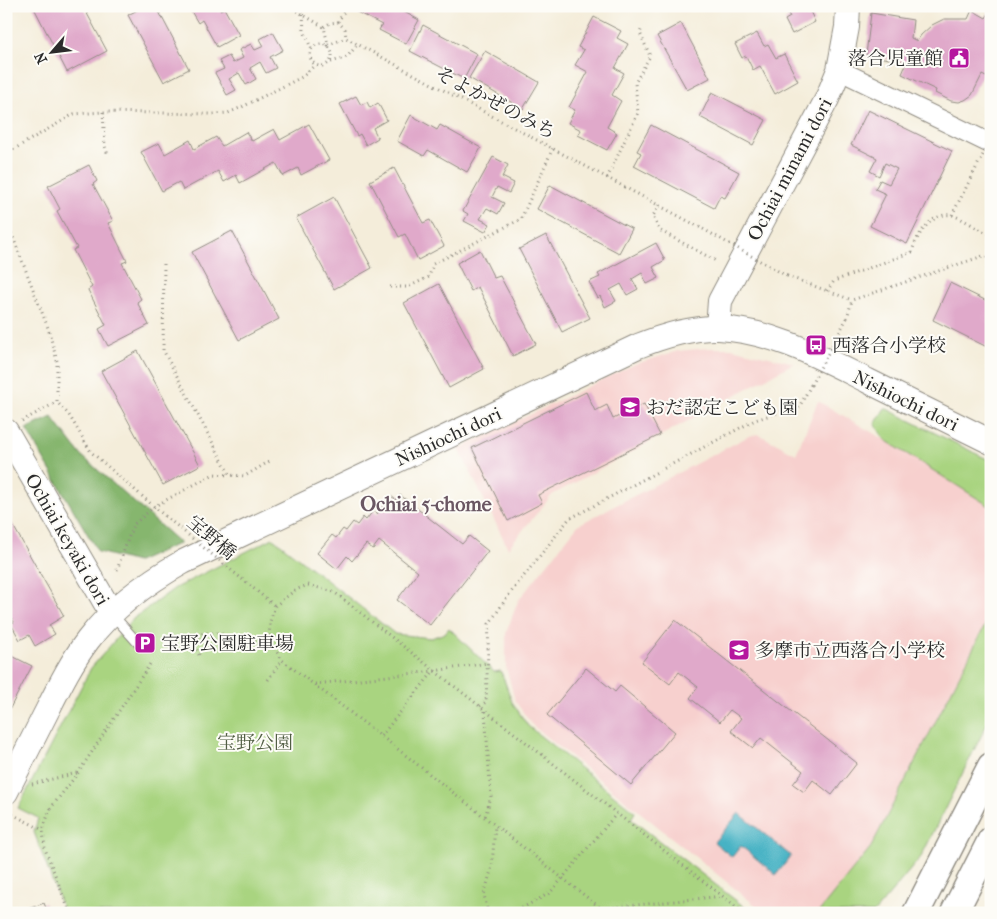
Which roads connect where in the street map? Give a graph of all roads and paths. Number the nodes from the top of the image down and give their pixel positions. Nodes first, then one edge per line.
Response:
1 (288, 6) edge
2 (347, 6) edge
3 (848, 6) edge
4 (303, 14) junction
5 (338, 22) junction
6 (324, 27) junction
7 (642, 28) dead end
8 (346, 38) junction
9 (358, 44) junction
10 (328, 45) junction
11 (311, 48) junction
12 (331, 62) junction
13 (314, 66) junction
14 (839, 70) junction
15 (103, 112) junction
16 (991, 138) edge
17 (991, 144) edge
18 (553, 148) junction
19 (108, 155) dead end
20 (6, 156) edge
21 (607, 178) junction
22 (659, 205) junction
23 (952, 215) junction
24 (6, 219) edge
25 (991, 235) edge
26 (991, 259) edge
27 (720, 263) dead end
28 (164, 264) dead end
29 (390, 287) dead end
30 (827, 291) junction
31 (852, 300) junction
32 (718, 328) junction
33 (57, 402) junction
34 (41, 410) dead end
35 (6, 431) edge
36 (991, 442) edge
37 (270, 462) dead end
38 (230, 475) junction
39 (154, 506) junction
40 (117, 570) dead end
41 (275, 606) junction
42 (112, 614) junction
43 (269, 639) junction
44 (137, 642) dead end
45 (199, 655) dead end
46 (282, 660) junction
47 (488, 663) junction
48 (150, 664) dead end
49 (434, 671) junction
50 (268, 680) dead end
51 (314, 684) junction
52 (480, 706) junction
53 (485, 711) junction
54 (381, 736) junction
55 (991, 766) edge
56 (78, 773) junction
57 (15, 789) edge
58 (6, 811) edge
59 (617, 814) junction
60 (486, 817) junction
61 (495, 825) junction
62 (43, 830) junction
63 (991, 840) edge
64 (563, 878) junction
65 (723, 896) junction
66 (602, 908) junction
67 (70, 913) edge
68 (488, 913) edge
69 (513, 913) edge
70 (560, 913) edge
71 (608, 913) edge
72 (744, 913) edge
73 (916, 913) edge
74 (954, 913) edge

1 - 4 path
2 - 5 path
3 - 14 street, Ochiai minami dori
4 - 6 path
4 - 11 path
5 - 6 path
5 - 8 path
6 - 10 path
7 - 21 path
8 - 9 path, そよかぜのみち
8 - 10 path
9 - 12 path
9 - 18 path, そよかぜのみち
10 - 11 path
10 - 12 path
11 - 13 path
12 - 13 path
13 - 15 path
14 - 17 street
14 - 32 street, Ochiai minami dori
15 - 19 path
15 - 20 path
16 - 23 path, bridge
18 - 21 path, そよかぜのみち
18 - 29 path
21 - 22 path, そよかぜのみち
22 - 27 path
22 - 30 path, そよかぜのみち, bridge
23 - 25 path
23 - 30 path
24 - 33 path
26 - 31 path
28 - 38 path
30 - 31 path, そよかぜのみち
31 - 47 path, bridge
32 - 36 street, Nishiochi dori
32 - 42 street, Nishiochi dori
33 - 34 path
33 - 39 path, 宝野橋
35 - 42 street, Ochiai keyaki dori
37 - 38 path
38 - 39 path
39 - 40 path
39 - 41 path, 宝野橋, bridge
41 - 43 path
41 - 49 path
42 - 44 lane, Ochiai keyaki dori
42 - 57 street, Nishiochi dori
43 - 45 path
43 - 46 path
46 - 50 path
46 - 51 path
47 - 49 path
47 - 52 path
48 - 56 path
49 - 51 path
49 - 52 path
49 - 54 path
51 - 54 path
52 - 53 path
53 - 59 path
53 - 60 path
54 - 60 path
55 - 73 main road
56 - 57 path
56 - 62 path
58 - 62 path
59 - 64 path
59 - 65 path
60 - 61 path
61 - 64 path
61 - 68 path
62 - 67 path
63 - 74 main road
64 - 66 path
64 - 69 path
65 - 66 path
65 - 72 path
66 - 70 path
66 - 71 path

